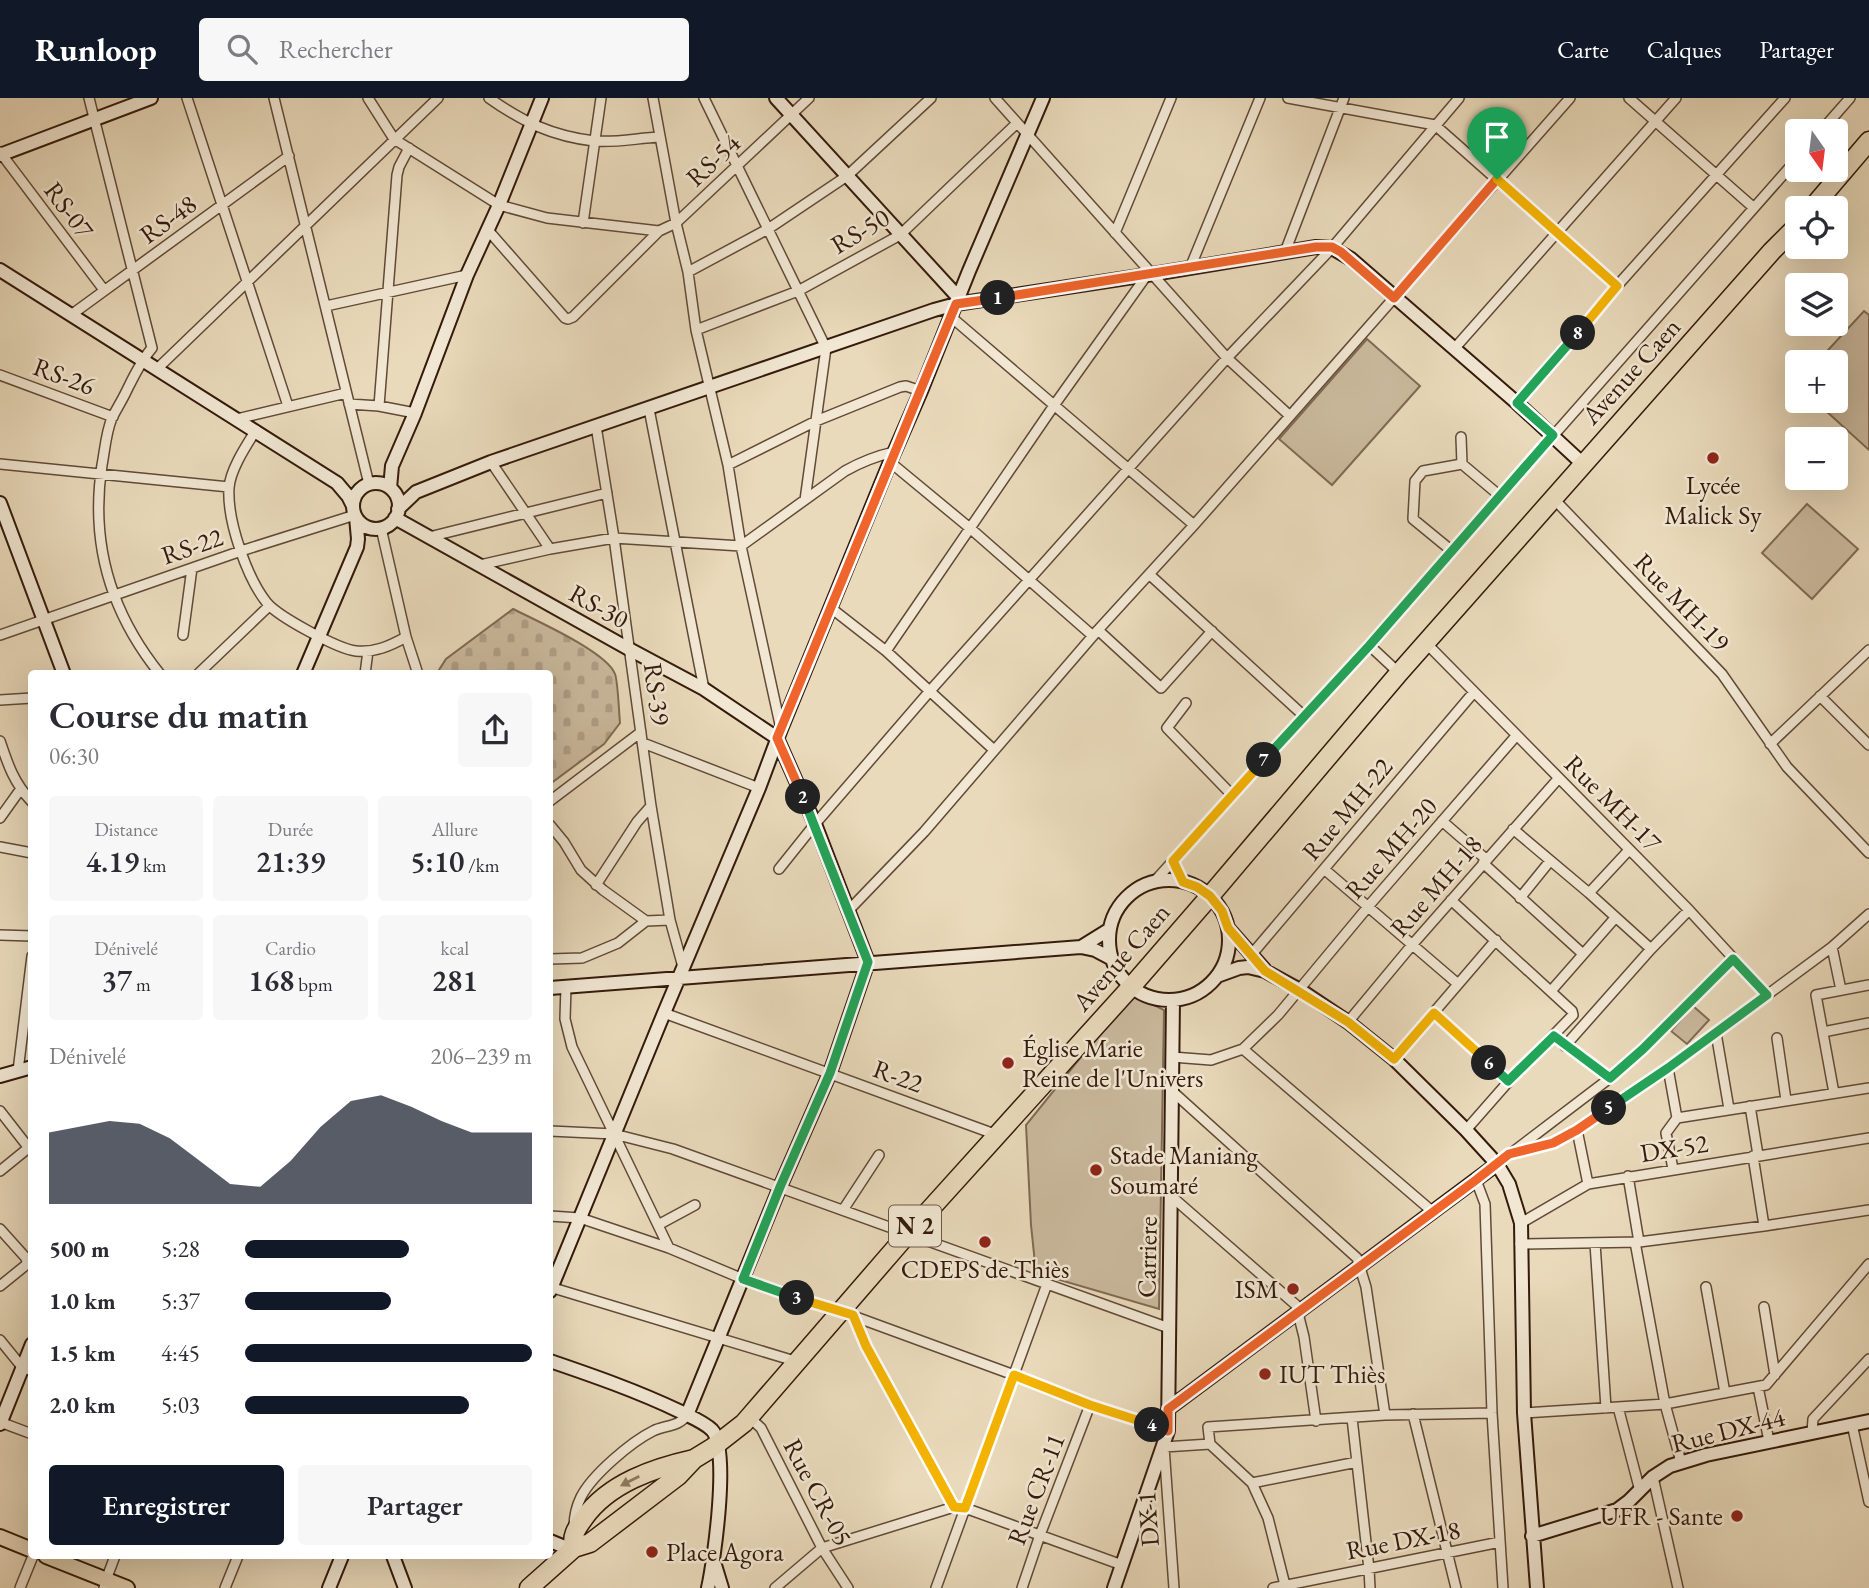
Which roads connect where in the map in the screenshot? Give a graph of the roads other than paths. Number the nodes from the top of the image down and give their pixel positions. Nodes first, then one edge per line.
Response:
1 (89, 98) edge
2 (151, 98) edge
3 (187, 98) edge
4 (274, 98) edge
5 (368, 98) edge
6 (438, 98) edge
7 (489, 98) edge
8 (542, 98) edge
9 (601, 98) edge
10 (653, 98) edge
11 (704, 98) edge
12 (776, 98) edge
13 (809, 98) edge
14 (931, 98) edge
15 (995, 98) edge
16 (1043, 98) edge
17 (1171, 98) edge
18 (1260, 98) edge
19 (1287, 98) edge
20 (1344, 98) edge
21 (1450, 98) edge
22 (1459, 98) edge
23 (1570, 98) edge
24 (1629, 98) edge
25 (1676, 98) edge
26 (1785, 98) edge
27 (1850, 98) edge
28 (1340, 108) junction
29 (790, 115) junction
30 (1444, 115) junction
31 (1832, 119) edge
32 (94, 120) junction
33 (1655, 122) junction
34 (1017, 123) junction
35 (531, 125) junction
36 (1435, 125) junction
37 (1027, 135) junction
38 (660, 136) junction
39 (394, 139) junction
40 (596, 141) junction
41 (1869, 141) edge
42 (409, 148) junction
43 (0, 154) edge
44 (289, 156) junction
45 (737, 165) junction
46 (1785, 173) edge
47 (1718, 174) junction
48 (847, 176) junction
49 (1497, 179) junction
50 (1822, 196) edge
51 (223, 204) junction
52 (499, 205) junction
53 (1754, 208) junction
54 (583, 223) junction
55 (676, 223) junction
56 (306, 225) junction
57 (487, 229) junction
58 (768, 229) junction
59 (659, 231) junction
60 (1557, 232) junction
61 (1115, 233) junction
62 (900, 235) junction
63 (1785, 238) edge
64 (1332, 247) junction
65 (1285, 252) junction
66 (1191, 268) junction
67 (0, 270) edge
68 (132, 271) junction
69 (688, 272) junction
70 (467, 275) junction
71 (1150, 275) junction
72 (248, 282) junction
73 (1617, 286) junction
74 (104, 290) junction
75 (798, 291) junction
76 (388, 292) junction
77 (1394, 298) junction
78 (326, 306) junction
79 (955, 306) junction
80 (71, 315) junction
81 (696, 330) junction
82 (826, 348) junction
83 (1454, 349) junction
84 (1227, 358) junction
85 (142, 359) junction
86 (157, 369) junction
87 (0, 375) edge
88 (709, 388) junction
89 (921, 391) junction
90 (346, 393) junction
91 (1517, 403) junction
92 (349, 404) junction
93 (1055, 404) junction
94 (379, 405) junction
95 (288, 406) junction
96 (649, 409) junction
97 (415, 412) junction
98 (1290, 416) junction
99 (113, 417) junction
100 (237, 419) junction
101 (816, 421) junction
102 (596, 426) junction
103 (256, 430) junction
104 (1553, 435) junction
105 (1461, 437) dead end
106 (892, 457) junction
107 (491, 462) junction
108 (0, 464) edge
109 (1462, 464) junction
110 (1583, 464) junction
111 (728, 465) junction
112 (392, 466) junction
113 (1128, 469) junction
114 (101, 474) junction
115 (337, 483) junction
116 (369, 484) junction
117 (229, 487) junction
118 (392, 490) junction
119 (415, 492) junction
120 (607, 493) junction
121 (1500, 496) junction
122 (1553, 498) junction
123 (805, 500) junction
124 (0, 503) edge
125 (354, 512) junction
126 (525, 513) junction
127 (396, 514) junction
128 (1194, 525) junction
129 (380, 528) junction
130 (971, 529) junction
131 (429, 537) junction
132 (614, 538) junction
133 (675, 541) junction
134 (741, 546) junction
135 (357, 547) junction
136 (550, 549) junction
137 (241, 551) junction
138 (1452, 551) junction
139 (480, 565) junction
140 (192, 568) junction
141 (1150, 575) junction
142 (1030, 580) junction
143 (115, 595) junction
144 (269, 606) junction
145 (831, 608) junction
146 (44, 619) junction
147 (1212, 631) junction
148 (1096, 633) junction
149 (0, 635) edge
150 (183, 635) dead end
151 (319, 635) junction
152 (406, 637) junction
153 (1426, 643) junction
154 (1369, 646) junction
155 (629, 649) junction
156 (1869, 650) edge
157 (368, 651) junction
158 (886, 652) junction
159 (63, 670) edge
160 (157, 670) edge
161 (202, 670) edge
162 (305, 670) edge
163 (366, 670) edge
164 (417, 670) edge
165 (1399, 673) junction
166 (704, 689) junction
167 (929, 692) junction
168 (1474, 692) junction
169 (1820, 696) junction
170 (28, 698) edge
171 (0, 700) edge
172 (1186, 703) dead end
173 (1304, 716) junction
174 (641, 732) junction
175 (779, 734) junction
176 (1516, 736) junction
177 (0, 741) edge
178 (643, 743) junction
179 (1770, 744) junction
180 (1869, 745) edge
181 (994, 750) junction
182 (1559, 779) junction
183 (759, 788) junction
184 (20, 790) junction
185 (1232, 795) junction
186 (28, 798) edge
187 (553, 800) edge
188 (651, 806) junction
189 (0, 818) edge
190 (1442, 821) junction
191 (815, 824) junction
192 (553, 829) edge
193 (1513, 830) junction
194 (0, 847) edge
195 (1629, 849) junction
196 (28, 852) edge
197 (1869, 853) edge
198 (1173, 861) junction
199 (1550, 861) junction
200 (1485, 862) junction
201 (779, 869) dead end
202 (1324, 869) junction
203 (1183, 882) junction
204 (1153, 883) junction
205 (596, 885) junction
206 (1589, 893) junction
207 (1210, 896) junction
208 (1520, 898) junction
209 (1451, 900) junction
210 (1369, 906) junction
211 (1689, 910) junction
212 (848, 911) junction
213 (1869, 914) edge
214 (1615, 918) junction
215 (670, 919) junction
216 (646, 921) junction
217 (1228, 928) junction
218 (1110, 929) junction
219 (0, 935) edge
220 (28, 936) edge
221 (1496, 940) junction
222 (1412, 945) junction
223 (1081, 947) junction
224 (1832, 947) junction
225 (1651, 949) junction
226 (1252, 954) junction
227 (1583, 954) junction
228 (553, 959) edge
229 (1112, 959) junction
230 (1733, 959) junction
231 (868, 962) junction
232 (1265, 971) junction
233 (681, 972) junction
234 (1217, 976) junction
235 (1458, 984) junction
236 (1869, 985) edge
237 (553, 986) edge
238 (566, 986) junction
239 (1131, 987) junction
240 (1300, 990) junction
241 (1841, 990) junction
242 (1551, 991) junction
243 (28, 995) edge
244 (1767, 995) junction
245 (1173, 1000) junction
246 (664, 1013) junction
247 (1434, 1013) junction
248 (1348, 1022) junction
249 (1869, 1023) edge
250 (1716, 1032) junction
251 (1823, 1032) junction
252 (1554, 1036) junction
253 (1777, 1038) dead end
254 (1565, 1046) junction
255 (1242, 1049) junction
256 (1172, 1058) junction
257 (1394, 1059) junction
258 (28, 1068) edge
259 (1668, 1068) junction
260 (18, 1071) junction
261 (830, 1073) junction
262 (0, 1076) edge
263 (1610, 1078) junction
264 (1508, 1081) junction
265 (1869, 1088) edge
266 (1172, 1091) junction
267 (1834, 1093) junction
268 (1786, 1100) junction
269 (1750, 1106) junction
270 (1729, 1109) junction
271 (0, 1111) edge
272 (1677, 1118) junction
273 (553, 1129) edge
274 (1466, 1130) junction
275 (1577, 1130) junction
276 (614, 1134) junction
277 (998, 1135) junction
278 (1869, 1138) edge
279 (28, 1146) edge
280 (28, 1150) edge
281 (1509, 1154) junction
282 (878, 1155) dead end
283 (1755, 1156) junction
284 (1497, 1164) junction
285 (1673, 1169) junction
286 (0, 1171) edge
287 (1628, 1176) junction
288 (1476, 1180) junction
289 (1588, 1184) junction
290 (780, 1187) junction
291 (1171, 1196) junction
292 (695, 1205) dead end
293 (843, 1210) junction
294 (1869, 1210) edge
295 (1433, 1212) junction
296 (553, 1216) edge
297 (580, 1218) junction
298 (1521, 1223) junction
299 (658, 1224) junction
300 (1764, 1226) junction
301 (0, 1229) edge
302 (908, 1233) junction
303 (1637, 1242) junction
304 (1595, 1243) junction
305 (1520, 1244) junction
306 (669, 1248) junction
307 (28, 1261) edge
308 (28, 1264) edge
309 (1869, 1264) edge
310 (1359, 1265) junction
311 (743, 1279) junction
312 (553, 1282) edge
313 (1047, 1284) junction
314 (0, 1286) edge
315 (1706, 1287) dead end
316 (553, 1290) edge
317 (1764, 1307) dead end
318 (1298, 1312) junction
319 (847, 1314) junction
320 (1169, 1328) junction
321 (719, 1337) junction
322 (0, 1340) edge
323 (1869, 1359) edge
324 (553, 1361) edge
325 (798, 1362) junction
326 (27, 1369) edge
327 (1014, 1375) junction
328 (1776, 1375) junction
329 (1758, 1387) junction
330 (1726, 1393) junction
331 (1665, 1404) junction
332 (1090, 1405) junction
333 (1618, 1407) junction
334 (1606, 1408) junction
335 (1168, 1409) junction
336 (1492, 1413) junction
337 (1524, 1413) junction
338 (1413, 1414) junction
339 (687, 1415) junction
340 (1385, 1415) junction
341 (750, 1416) junction
342 (1352, 1418) junction
343 (1316, 1420) junction
344 (1869, 1421) edge
345 (0, 1422) edge
346 (1853, 1424) junction
347 (1168, 1431) junction
348 (28, 1432) edge
349 (1812, 1433) junction
350 (1769, 1441) junction
351 (718, 1444) junction
352 (1210, 1444) junction
353 (1164, 1447) junction
354 (694, 1459) junction
355 (1357, 1462) junction
356 (1681, 1462) junction
357 (1653, 1477) junction
358 (1252, 1482) junction
359 (1640, 1490) junction
360 (1869, 1502) edge
361 (954, 1507) junction
362 (965, 1508) junction
363 (1040, 1535) junction
364 (1532, 1536) junction
365 (0, 1537) edge
366 (553, 1541) edge
367 (1500, 1542) junction
368 (573, 1544) junction
369 (28, 1548) edge
370 (822, 1548) junction
371 (1448, 1553) junction
372 (32, 1559) edge
373 (52, 1559) edge
374 (115, 1559) edge
375 (237, 1559) edge
376 (339, 1559) edge
377 (395, 1559) edge
378 (714, 1563) junction
379 (1122, 1565) junction
380 (1369, 1569) junction
381 (105, 1584) edge
382 (1285, 1586) junction
383 (20, 1588) edge
384 (127, 1588) edge
385 (225, 1588) edge
386 (329, 1588) edge
387 (405, 1588) edge
388 (529, 1588) edge
389 (708, 1588) edge
390 (722, 1588) edge
391 (775, 1588) edge
392 (848, 1588) edge
393 (936, 1588) edge
394 (1022, 1588) edge
395 (1114, 1588) edge
396 (1174, 1588) edge
397 (1273, 1588) edge
398 (1370, 1588) edge
399 (1456, 1588) edge
400 (1503, 1588) edge
401 (1537, 1588) edge
402 (1678, 1588) edge

1 - 32 street
2 - 32 street
3 - 51 street
4 - 44 street
5 - 39 street
6 - 39 street
7 - 35 street
8 - 35 street
9 - 40 street
10 - 38 street
11 - 45 street
12 - 29 street
13 - 29 street, RS-54
14 - 48 street
15 - 34 street
16 - 37 street
17 - 61 street
18 - 66 street
19 - 28 street
20 - 28 street
21 - 30 street
22 - 30 street
23 - 49 street
24 - 33 street
25 - 33 street
26 - 47 street
27 - 31 street
28 - 36 street
28 - 65 street
29 - 45 street, RS-54
29 - 48 street
30 - 36 street
32 - 43 street
32 - 68 street
33 - 47 street
33 - 60 street
34 - 37 street
34 - 62 street, RS-50
35 - 40 street
35 - 52 street
36 - 49 street
36 - 64 street
37 - 61 street
37 - 79 street
38 - 40 street
38 - 55 street
39 - 42 street
39 - 56 street
40 - 54 street
41 - 50 highway
42 - 52 street
42 - 76 street
43 - 74 street, RS-07
44 - 51 street, RS-48
44 - 56 street
45 - 55 street, RS-54
45 - 58 street
46 - 53 street
47 - 53 street
47 - 73 street
48 - 58 street
48 - 62 street
49 - 60 street
49 - 77 street
51 - 68 street, RS-48
51 - 72 street
52 - 54 street
52 - 57 street
53 - 104 street
54 - 59 street
55 - 59 street, RS-54
55 - 69 street
56 - 72 street
56 - 78 street
57 - 59 street
57 - 70 street
58 - 69 street
58 - 75 street
60 - 73 street
60 - 83 street
61 - 71 street
62 - 75 street, RS-50
62 - 79 street
63 - 110 highway, Avenue Caen / N 2
64 - 65 street
64 - 77 street
64 - 84 street
65 - 66 street
66 - 71 street
67 - 80 street
68 - 74 street, RS-48
68 - 85 street
69 - 81 street
70 - 76 street
70 - 97 street
71 - 79 street
71 - 84 street
71 - 93 street
72 - 86 street
72 - 95 street
73 - 91 street
74 - 80 street, RS-48
75 - 81 street, RS-50
75 - 82 street
76 - 78 street
76 - 94 street
77 - 83 street
77 - 98 street
78 - 90 street
79 - 82 street
79 - 89 street
79 - 93 street
80 - 85 street
81 - 88 street
82 - 88 street
82 - 101 street
83 - 91 street
84 - 98 street
84 - 113 street
85 - 86 street
85 - 99 street
86 - 100 street
87 - 99 street, RS-26
88 - 96 street
88 - 111 street
89 - 101 street
89 - 106 street
90 - 92 street
90 - 95 street
91 - 104 street
92 - 94 street
92 - 116 street
93 - 113 street
93 - 130 street
94 - 97 street
95 - 100 street
96 - 102 street
96 - 133 street
97 - 112 street
98 - 128 street
99 - 114 street
100 - 103 street
101 - 111 street
101 - 123 street
102 - 107 street
102 - 120 street, RS-39
103 - 115 street
103 - 117 street
104 - 110 street
104 - 121 street
105 - 109 street
106 - 123 street
106 - 130 street
106 - 145 street
107 - 119 street
107 - 126 street
108 - 114 street
109 - 121 street
109 - 138 street
110 - 122 highway, Avenue Caen / N 2
111 - 134 street
112 - 116 street
112 - 118 street
113 - 128 street
113 - 142 street
114 - 117 street
114 - 143 street
115 - 116 street
115 - 125 street
116 - 118 street
116 - 125 street
117 - 137 street
118 - 119 street
118 - 127 street
119 - 127 street
120 - 126 street
120 - 132 street, RS-39
121 - 138 street
122 - 153 highway, Avenue Caen / N 2
122 - 179 street, Rue MH-19
123 - 134 street
124 - 146 street
125 - 129 street
125 - 135 street
125 - 137 street, RS-22
126 - 131 street
126 - 136 street
127 - 129 street
127 - 131 street, RS-30
128 - 141 street
129 - 135 street
129 - 152 street
130 - 142 street
130 - 158 street
131 - 139 street, RS-30
132 - 133 street
132 - 136 street
132 - 155 street, RS-39
133 - 134 street
133 - 166 street
134 - 175 street
135 - 151 street
136 - 139 street
137 - 140 street, RS-22
137 - 144 street
138 - 154 street
139 - 155 street, RS-30
140 - 143 street, RS-22
140 - 150 street
141 - 147 street
141 - 148 street
142 - 148 street
142 - 167 street
143 - 146 street, RS-22
143 - 160 street
144 - 151 street
144 - 161 street
145 - 158 street
145 - 175 street
146 - 149 street, RS-22
146 - 159 street
147 - 148 street
147 - 173 street
148 - 181 street
151 - 157 street
151 - 162 street
152 - 157 street
152 - 164 street
153 - 165 highway, Avenue Caen / N 2
153 - 168 street, Rue MH-17
154 - 165 street
154 - 173 street
155 - 166 street, RS-30
155 - 174 street, RS-39
156 - 169 street
157 - 163 street
158 - 167 street
165 - 207 highway, Avenue Caen / N 2
166 - 175 street, RS-30
167 - 181 street
167 - 191 street
168 - 176 street, Rue MH-17
168 - 202 street, Rue MH-22
169 - 179 street
169 - 180 street
170 - 171 street
172 - 185 street
173 - 185 street
174 - 178 street, RS-39
174 - 187 street
175 - 183 street
175 - 191 street
176 - 182 street, Rue MH-17
176 - 190 street, Rue MH-20
177 - 184 street
178 - 183 street
178 - 188 street, RS-39
179 - 197 street, Rue MH-19
181 - 212 street
182 - 193 street, Rue MH-18
182 - 195 street, Rue MH-17
183 - 233 street
184 - 186 street
184 - 189 street
185 - 198 street
188 - 205 street
188 - 215 street, RS-39
190 - 200 street
190 - 210 street, Rue MH-20
191 - 201 street
191 - 212 street
192 - 205 street
193 - 199 street
193 - 200 street, Rue MH-18
194 - 196 street
195 - 206 street
195 - 211 street, Rue MH-17
198 - 203 street
198 - 204 street
199 - 206 street
199 - 208 street
200 - 208 street
200 - 209 street, Rue MH-18
202 - 210 street
202 - 226 street, Rue MH-22
203 - 204 street
203 - 207 street
204 - 218 street
205 - 216 street
206 - 214 street
207 - 217 street
207 - 239 highway, Avenue Caen / N 2
208 - 227 street
209 - 221 street
209 - 222 street, Rue MH-18
210 - 222 street
210 - 240 street, Rue MH-20
211 - 225 street
211 - 230 street, Rue MH-17
212 - 231 street
213 - 224 street
214 - 225 street
214 - 227 street
215 - 216 street
215 - 233 street, RS-39
216 - 228 street
217 - 226 street
217 - 234 street
218 - 223 street
218 - 229 street
219 - 220 street
221 - 235 street
221 - 242 street
222 - 235 street
222 - 248 street, Rue MH-18
223 - 229 street
223 - 231 street
224 - 241 street
224 - 244 street
225 - 254 street
226 - 232 street
227 - 242 street
229 - 239 street
230 - 244 street, Rue MH-17
230 - 263 street
231 - 233 street
231 - 261 street
232 - 234 street
232 - 240 street
233 - 238 street
233 - 246 street
234 - 245 street
235 - 247 street
236 - 241 street
237 - 238 street
238 - 276 street
239 - 245 street
239 - 277 highway, Avenue Caen / N 2
240 - 248 street
240 - 255 street, Rue MH-20
241 - 251 street
242 - 252 street
243 - 260 street
244 - 250 street
245 - 256 street, Carriere
246 - 261 street, R-22
246 - 276 street
247 - 257 street
247 - 264 street
248 - 257 street
249 - 251 street
250 - 259 street
250 - 270 street
251 - 267 street
252 - 254 street
252 - 264 street
253 - 268 street
254 - 263 street
255 - 256 street
255 - 295 street
256 - 266 street, Carriere
257 - 274 street
258 - 260 street
259 - 272 street
259 - 275 street
260 - 262 street
261 - 277 street, R-22
261 - 290 street
263 - 281 street
264 - 274 street
265 - 267 street
266 - 291 street, Carriere
266 - 310 street
267 - 268 street
268 - 269 street
269 - 270 street
269 - 283 street
270 - 272 street
271 - 279 street
272 - 285 street
273 - 276 street
274 - 284 street
275 - 281 street
275 - 289 street
276 - 290 street
276 - 297 street
276 - 299 street
277 - 302 highway, Avenue Caen / N 2
278 - 283 street, DX-52 / DX-52
280 - 286 street
281 - 284 street
282 - 293 street
283 - 285 street, DX-52 / DX-52
283 - 300 street
284 - 288 street
284 - 298 street
285 - 287 street, DX-52 / DX-52
287 - 289 street
287 - 303 street, DX-52
288 - 295 street
288 - 336 street
289 - 298 street
290 - 293 street
290 - 311 street
291 - 318 street
291 - 320 street, Carriere
292 - 299 street
293 - 302 street
294 - 300 street
295 - 310 street
296 - 297 street
297 - 306 street
297 - 312 street
298 - 305 street
299 - 306 street
300 - 303 street
301 - 307 street
302 - 313 street
302 - 319 highway, Avenue Caen / N 2
303 - 304 street
303 - 331 street, DX-52
304 - 305 street
304 - 334 street
305 - 337 street
306 - 311 street
308 - 314 street
309 - 328 street
310 - 318 street
310 - 340 street
311 - 319 street
311 - 321 street
313 - 320 street
313 - 327 street
315 - 330 street
316 - 321 street
317 - 328 street
318 - 335 street
318 - 343 street
319 - 325 highway, Avenue Caen / N 2
319 - 327 street
319 - 361 street
320 - 335 street, Carriere
321 - 325 street
321 - 339 street
322 - 326 street
323 - 349 street
324 - 339 street
325 - 341 highway, Avenue Caen / N 2
326 - 345 street
327 - 332 street
327 - 362 street
328 - 329 street
329 - 330 street
329 - 350 street
330 - 331 street
331 - 333 street
331 - 356 street, DX-52
332 - 347 street
332 - 363 street, Rue CR-11
333 - 334 street
333 - 359 street
334 - 337 street
335 - 347 street, Carriere
336 - 338 street
336 - 367 street
337 - 364 street
338 - 340 street
338 - 371 street
339 - 351 street
339 - 368 street
340 - 342 street
341 - 351 highway, Avenue Caen / N 2
341 - 370 street, Rue CR-05
342 - 343 street
342 - 355 street
343 - 352 street
344 - 346 street, Rue DX-44
345 - 348 street
346 - 349 street, Rue DX-44
346 - 360 street
347 - 353 street, Carriere
349 - 350 street, Rue DX-44
350 - 356 street, Rue DX-44
351 - 354 highway, Avenue Caen / N 2
351 - 378 street
352 - 353 street
352 - 358 street
353 - 379 street, Carriere
353 - 396 street, DX-1
354 - 368 highway, Avenue Caen / N 2
354 -> 368 highway, Avenue Caen / N 2
355 - 358 street
355 - 380 street
356 - 357 street, Rue DX-44
357 - 359 street, Rue DX-44
357 - 402 street
358 - 382 street
359 - 364 street, Rue DX-44
361 - 362 street
361 - 370 street
362 - 363 street
362 - 393 street
363 - 379 street
363 - 394 street, Rue CR-11
364 - 401 street
365 - 369 main road
366 - 368 street
367 - 371 street, Rue DX-18
367 - 400 street
368 - 388 highway, Avenue Caen / N 2
370 - 391 street
370 - 392 street, Rue CR-05
371 - 380 street, Rue DX-18
371 - 399 street
372 - 383 street
373 - 381 main road
374 - 381 street
375 - 385 street
376 - 386 street
377 - 387 street
378 - 389 street
378 - 390 street
379 - 395 street, Carriere
380 - 382 street, Rue DX-18
380 - 398 street
381 - 384 main road
382 - 397 street, Rue DX-18

